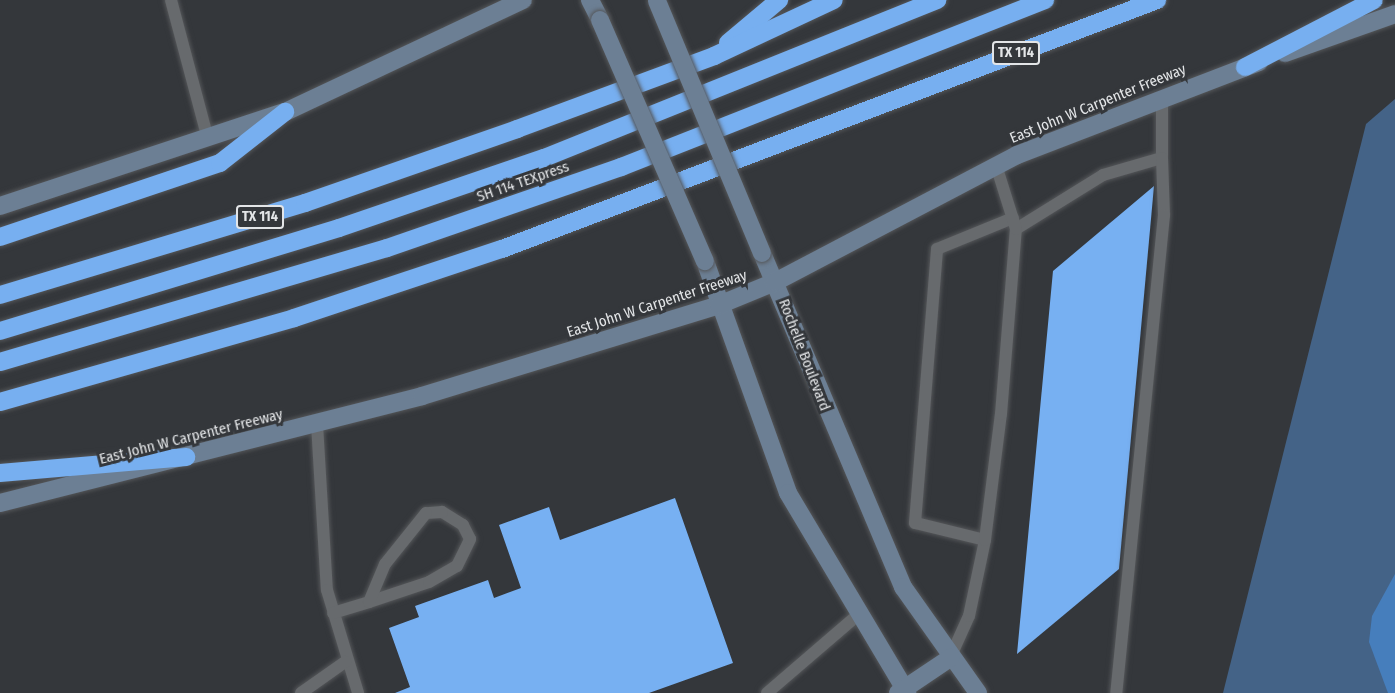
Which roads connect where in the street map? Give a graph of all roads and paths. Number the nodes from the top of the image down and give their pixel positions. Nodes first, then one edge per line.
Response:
1 (171, 0) edge
2 (523, 0) edge
3 (590, 0) edge
4 (779, 0) edge
5 (834, 0) edge
6 (938, 0) edge
7 (1045, 0) edge
8 (1157, 0) edge
9 (1374, 0) edge
10 (657, 1) edge
11 (1395, 14) edge
12 (714, 56) junction
13 (1245, 67) junction
14 (1162, 97) junction
15 (285, 112) junction
16 (208, 139) junction
17 (1162, 158) junction
18 (996, 165) junction
19 (0, 206) edge
20 (1015, 224) junction
21 (0, 237) edge
22 (775, 282) junction
23 (0, 295) edge
24 (719, 305) junction
25 (0, 331) edge
26 (0, 362) edge
27 (0, 402) edge
28 (317, 423) junction
29 (186, 457) junction
30 (0, 473) edge
31 (0, 503) edge
32 (986, 540) junction
33 (369, 602) junction
34 (333, 614) junction
35 (859, 614) junction
36 (950, 658) junction
37 (345, 662) junction
38 (903, 692) edge
39 (301, 693) edge
40 (358, 693) edge
41 (767, 693) edge
42 (978, 693) edge
43 (1116, 693) edge

1 - 16 lane
2 - 15 main road
3 - 24 main road, bridge
4 - 12 highway
5 - 12 highway, TX 114
6 - 25 highway, SH 114 TEXpress
7 - 26 highway, SH 114 TEXpress
8 - 27 highway, TX 114
9 - 13 highway
10 - 22 main road, Rochelle Boulevard, bridge
11 - 13 main road, East John W Carpenter Freeway
12 - 23 highway, TX 114
13 - 14 main road, East John W Carpenter Freeway
14 - 17 lane
14 - 18 main road, East John W Carpenter Freeway
15 - 16 main road
15 - 21 highway
16 - 19 main road
17 - 20 lane
17 - 43 lane
18 - 20 lane
18 - 22 main road, East John W Carpenter Freeway
20 - 32 lane
20 - 32 lane
22 - 24 main road, East John W Carpenter Freeway
22 - 36 main road, Rochelle Boulevard
24 - 28 main road, East John W Carpenter Freeway
24 - 35 main road
28 - 29 main road, East John W Carpenter Freeway
28 - 34 lane
29 - 30 highway
29 - 31 main road, East John W Carpenter Freeway
32 - 36 lane
33 - 33 lane
33 - 34 lane
34 - 37 lane
35 - 38 main road
35 - 41 lane
36 - 38 main road
36 - 42 main road, Rochelle Boulevard
37 - 39 lane
37 - 40 lane

